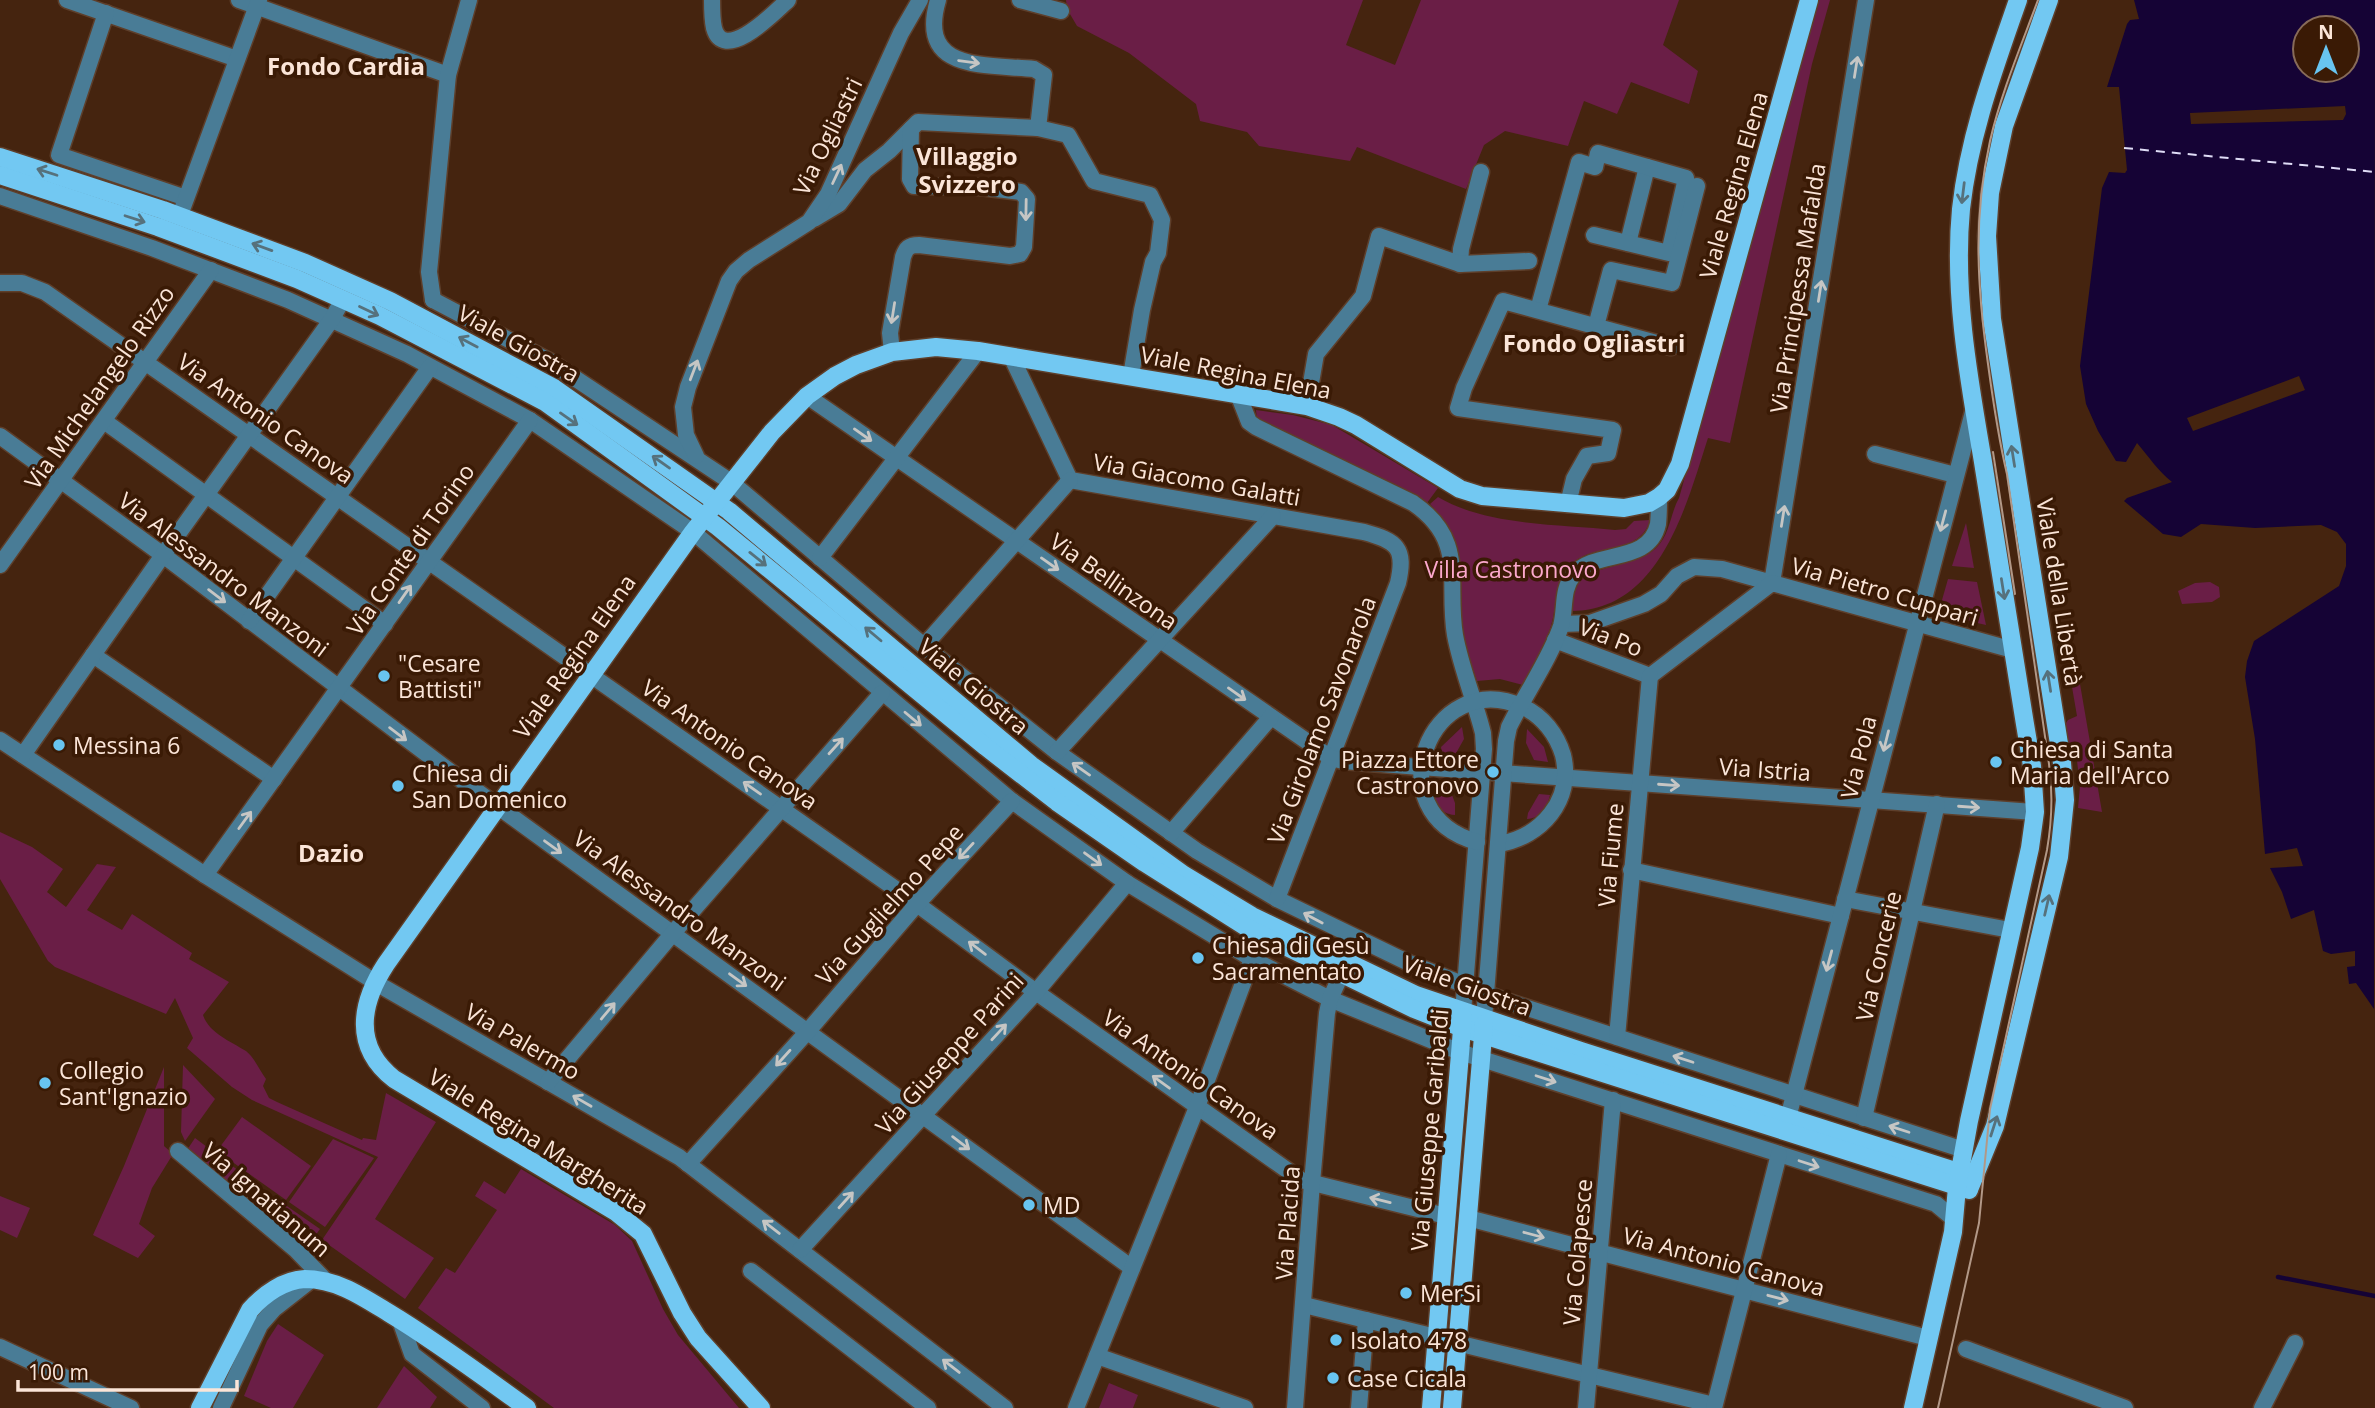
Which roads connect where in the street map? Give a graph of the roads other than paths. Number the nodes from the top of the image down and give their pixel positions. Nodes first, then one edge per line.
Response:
1 (67, 0) edge
2 (239, 0) edge
3 (469, 0) edge
4 (788, 0) edge
5 (1020, 0) edge
6 (1810, 0) edge
7 (1866, 0) edge
8 (2018, 0) edge
9 (2049, 0) edge
10 (258, 3) edge
11 (715, 3) edge
12 (918, 3) edge
13 (936, 7) edge
14 (1061, 11) dead end
15 (106, 13) junction
16 (237, 59) junction
17 (449, 75) junction
18 (1038, 128) junction
19 (911, 129) junction
20 (0, 157) edge
21 (1647, 167) junction
22 (1481, 172) dead end
23 (0, 175) edge
24 (1697, 186) dead end
25 (0, 196) edge
26 (186, 198) junction
27 (180, 216) junction
28 (809, 222) junction
29 (1594, 235) dead end
30 (1628, 243) junction
31 (1529, 261) dead end
32 (1460, 264) junction
33 (211, 270) junction
34 (0, 283) edge
35 (343, 299) junction
36 (433, 300) junction
37 (1538, 310) junction
38 (332, 319) junction
39 (423, 319) junction
40 (1596, 326) junction
41 (1671, 347) dead end
42 (978, 351) junction
43 (892, 352) junction
44 (1011, 356) junction
45 (144, 361) junction
46 (430, 367) junction
47 (1131, 376) junction
48 (1238, 394) junction
49 (807, 396) junction
50 (1307, 406) junction
51 (1974, 408) junction
52 (530, 420) junction
53 (104, 421) junction
54 (249, 435) junction
55 (2, 443) edge
56 (1875, 454) dead end
57 (697, 458) junction
58 (896, 458) junction
59 (1955, 475) junction
60 (1070, 480) junction
61 (61, 481) junction
62 (731, 482) junction
63 (206, 494) junction
64 (338, 497) junction
65 (1659, 497) junction
66 (716, 502) junction
67 (1568, 504) junction
68 (1273, 516) junction
69 (705, 517) junction
70 (693, 532) junction
71 (1016, 541) junction
72 (163, 555) junction
73 (1401, 556) joint
74 (294, 558) junction
75 (820, 558) junction
76 (429, 561) junction
77 (0, 565) edge
78 (1772, 583) junction
79 (249, 621) junction
80 (385, 624) junction
81 (1562, 624) junction
82 (1916, 624) junction
83 (1159, 640) junction
84 (1555, 640) junction
85 (923, 646) junction
86 (2013, 650) junction
87 (93, 655) junction
88 (590, 674) junction
89 (1650, 677) junction
90 (339, 689) junction
91 (882, 693) junction
92 (1473, 697) junction
93 (1522, 700) junction
94 (1271, 717) junction
95 (0, 740) edge
96 (1057, 752) junction
97 (23, 755) junction
98 (1331, 758) junction
99 (1415, 767) junction
100 (1482, 771) junction
101 (1504, 773) junction
102 (1571, 778) junction
103 (274, 779) junction
104 (1639, 783) junction
105 (1871, 800) junction
106 (1012, 801) junction
107 (1937, 804) junction
108 (498, 807) junction
109 (781, 808) junction
110 (2035, 812) junction
111 (1171, 833) junction
112 (1477, 842) junction
113 (1499, 844) junction
114 (1632, 870) junction
115 (205, 875) junction
116 (1127, 883) junction
117 (1277, 899) junction
118 (1845, 899) junction
119 (917, 904) junction
120 (1912, 912) junction
121 (1841, 916) junction
122 (2010, 930) junction
123 (673, 933) junction
124 (1252, 959) junction
125 (1341, 975) junction
126 (374, 981) junction
127 (1465, 985) junction
128 (1036, 992) junction
129 (1486, 993) junction
130 (1330, 999) junction
131 (1463, 1020) junction
132 (1484, 1027) junction
133 (808, 1031) junction
134 (1617, 1037) junction
135 (1460, 1052) junction
136 (1481, 1058) junction
137 (548, 1082) junction
138 (1794, 1095) junction
139 (1613, 1100) junction
140 (1196, 1107) junction
141 (923, 1114) junction
142 (1788, 1118) junction
143 (1864, 1118) junction
144 (1964, 1150) junction
145 (178, 1151) dead end
146 (1779, 1154) junction
147 (688, 1164) junction
148 (1312, 1183) junction
149 (1961, 1197) junction
150 (1446, 1216) junction
151 (1468, 1218) junction
152 (800, 1251) junction
153 (1600, 1252) junction
154 (1132, 1268) junction
155 (751, 1271) dead end
156 (319, 1280) junction
157 (1744, 1290) junction
158 (1304, 1305) junction
159 (400, 1320) junction
160 (1366, 1320) junction
161 (1436, 1337) junction
162 (1928, 1338) junction
163 (1457, 1343) junction
164 (2295, 1343) dead end
165 (0, 1347) edge
166 (1966, 1349) dead end
167 (1097, 1356) junction
168 (1589, 1375) junction
169 (1002, 1407) edge
170 (1714, 1407) edge
171 (131, 1408) edge
172 (200, 1408) edge
173 (221, 1408) edge
174 (482, 1408) edge
175 (527, 1408) edge
176 (761, 1408) edge
177 (928, 1408) edge
178 (1076, 1408) edge
179 (1245, 1408) edge
180 (1296, 1408) edge
181 (1359, 1408) edge
182 (1430, 1408) edge
183 (1452, 1408) edge
184 (1586, 1408) edge
185 (1913, 1408) edge
186 (2123, 1408) edge
187 (2262, 1408) edge

1 - 15 street
2 - 10 street
3 - 17 street
4 - 11 street
5 - 14 street
6 - 65 main road, Viale Regina Elena
78 -> 7 street, Via Principessa Mafalda
8 -> 51 main road, Viale della Libertà
149 -> 9 main road, Viale della Libertà
10 - 16 street
10 - 17 street
12 - 13 street
28 -> 12 street, Via Ogliastri
13 -> 18 street
15 - 16 street
15 - 26 street
16 - 26 street
17 - 36 street
18 - 19 street
18 - 47 street
19 - 28 street
19 -> 43 street
27 -> 20 main road, Viale Giostra
21 - 30 street
21 - 30 street
21 - 37 street
22 - 32 street
23 -> 35 main road, Viale Giostra
24 - 40 street
25 - 33 street
26 - 27 street
39 -> 27 main road, Viale Giostra
57 -> 28 street, Via Ogliastri
29 - 30 street
31 - 32 street
32 - 50 street
33 - 38 street
33 - 45 street, Via Michelangelo Rizzo
34 - 45 street, Via Antonio Canova
35 - 38 street
35 -> 69 main road, Viale Giostra
36 - 39 street
36 - 57 street
37 - 40 street
37 - 67 street
38 - 46 street
38 - 54 street
66 -> 39 main road, Viale Giostra
40 - 41 street
42 - 43 main road, Viale Regina Elena
42 - 44 main road, Viale Regina Elena
42 - 58 street
43 - 49 main road, Viale Regina Elena
44 - 47 main road, Viale Regina Elena
44 - 60 street, Via Giacomo Galatti
45 - 53 street, Via Michelangelo Rizzo
45 - 54 street, Via Antonio Canova
46 - 52 street
46 - 64 street
47 - 48 main road, Viale Regina Elena
48 - 50 main road, Viale Regina Elena
48 - 92 street, Via Giuseppe Garibaldi
49 -> 58 street, Via Bellinzona
49 - 62 main road, Viale Regina Elena
50 - 67 main road, Viale Regina Elena
51 - 59 street, Via Pola
51 -> 86 main road, Viale della Libertà
52 - 70 street
52 - 76 street, Via Conte di Torino
53 - 61 street, Via Michelangelo Rizzo
53 - 63 street
54 - 63 street
54 - 64 street, Via Antonio Canova
55 - 61 street, Via Alessandro Manzoni
56 - 59 street
57 - 62 street
58 - 71 street, Via Bellinzona
58 - 75 street
59 -> 82 street, Via Pola
60 - 68 street, Via Giacomo Galatti
60 - 71 street
61 - 72 street, Via Alessandro Manzoni
61 - 77 street, Via Michelangelo Rizzo
62 - 66 main road, Viale Regina Elena
62 - 75 street, Viale Giostra
63 - 72 street
63 - 74 street
64 - 74 street
64 - 76 street, Via Antonio Canova
65 - 67 main road, Viale Regina Elena
65 - 81 street, Via Giuseppe Garibaldi
66 - 69 main road, Viale Regina Elena
131 -> 66 main road, Viale Giostra
68 - 73 street, Via Giacomo Galatti
68 - 83 street
69 - 70 main road, Viale Regina Elena
69 -> 125 main road, Viale Giostra
70 - 88 main road, Viale Regina Elena
70 - 91 street
71 -> 83 street, Via Bellinzona
71 - 85 street
72 -> 79 street, Via Alessandro Manzoni
72 - 87 street
73 - 98 street, Via Girolamo Savonarola
74 - 79 street
74 - 80 street
75 - 85 street, Viale Giostra
80 -> 76 street, Via Conte di Torino
76 - 88 street, Via Antonio Canova
78 - 81 street
78 - 82 street, Via Pietro Cuppari
78 - 89 street, Via Pietro Cuppari
79 - 90 street, Via Alessandro Manzoni
80 - 90 street, Via Conte di Torino
81 - 84 street, Via Giuseppe Garibaldi
82 - 86 street, Via Pietro Cuppari
82 -> 105 street, Via Pola
83 -> 94 street, Via Bellinzona
83 - 96 street
84 - 89 street, Via Po
84 - 93 street, Via Giuseppe Garibaldi
85 - 96 street, Viale Giostra
86 - 110 main road, Viale della Libertà
87 - 97 street
87 - 103 street
88 - 108 main road, Viale Regina Elena
109 -> 88 street, Via Antonio Canova
89 - 104 street, Via Fiume
90 - 103 street, Via Conte di Torino
90 -> 108 street, Via Alessandro Manzoni
91 -> 106 street
109 -> 91 street
92 - 93 street
92 - 99 street
92 - 100 street, Via Giuseppe Garibaldi
93 - 101 street, Via Giuseppe Garibaldi
93 - 102 street
94 - 98 street, Via Bellinzona
94 - 111 street
95 - 97 street, Via Palermo
111 -> 96 street, Viale Giostra
97 - 115 street, Via Palermo
98 - 99 street, Via Bellinzona
98 - 117 street, Via Girolamo Savonarola
99 - 100 street, Via Bellinzona
99 - 112 street
100 - 101 street, Via Bellinzona
100 - 112 street, Via Giuseppe Garibaldi
101 - 102 street, Via Istria
101 - 113 street, Via Giuseppe Garibaldi
102 - 104 street, Via Istria
102 - 113 street
115 -> 103 street, Via Conte di Torino
104 -> 105 street, Via Istria
104 - 114 street, Via Fiume
105 - 107 street, Via Istria
105 - 118 street, Via Pola
106 -> 116 street
106 -> 119 street, Via Guglielmo Pepe
107 -> 110 street, Via Istria
107 - 120 street, Via Concerie
108 -> 123 street, Via Alessandro Manzoni
108 - 126 main road, Viale Regina Elena
109 - 119 street, Via Antonio Canova
109 - 123 street
110 - 122 main road, Viale della Libertà
111 - 117 street, Viale Giostra
112 - 127 street, Via Giuseppe Garibaldi
113 - 129 street, Via Giuseppe Garibaldi
114 - 121 street
114 - 134 street, Via Fiume
115 - 126 street, Via Palermo
116 - 124 street
116 - 128 street, Via Giuseppe Parini
127 -> 117 street, Viale Giostra
118 - 120 street
118 - 121 street, Via Pola
128 -> 119 street, Via Antonio Canova
119 - 133 street, Via Guglielmo Pepe
120 - 122 street
120 - 143 street, Via Concerie
121 -> 138 street, Via Pola
122 - 144 main road, Viale della Libertà
123 -> 133 street, Via Alessandro Manzoni
137 -> 123 street
124 - 130 street
124 - 140 street
125 - 130 street, Via Placida
125 - 131 main road, Viale Giostra
126 - 137 street, Via Palermo
126 - 176 main road, Viale Regina Margherita
127 - 129 street, Viale Giostra
127 - 131 street, Via Giuseppe Garibaldi
140 -> 128 street, Via Antonio Canova
141 -> 128 street, Via Giuseppe Parini
129 - 132 street, Via Giuseppe Garibaldi
129 - 134 street, Viale Giostra
130 - 135 street
130 - 148 street, Via Placida
131 - 132 main road, Viale Giostra
131 - 135 main road, Via Giuseppe Garibaldi
132 - 136 main road, Via Giuseppe Garibaldi
132 - 142 main road, Viale Giostra
132 - 149 main road, Viale Giostra
133 - 141 street, Via Alessandro Manzoni
133 -> 147 street, Via Guglielmo Pepe
138 -> 134 street, Viale Giostra
135 - 136 street
135 - 150 main road, Via Giuseppe Garibaldi
136 -> 139 street
136 - 151 main road, Via Giuseppe Garibaldi
147 -> 137 street, Via Palermo
138 - 142 street, Via Pola
138 - 143 street, Viale Giostra
139 - 146 street
139 - 153 street, Via Colapesce
140 - 148 street, Via Antonio Canova
140 - 154 street
152 -> 141 street, Via Giuseppe Parini
141 -> 154 street, Via Alessandro Manzoni
142 - 149 main road, Viale Giostra
144 -> 143 street, Viale Giostra
144 - 149 main road, Viale della Libertà
145 - 156 street, Via Ignatianum
146 -> 149 street
146 - 157 street
152 -> 147 street, Via Palermo
150 -> 148 street, Via Antonio Canova
148 - 158 street, Via Placida
149 - 162 main road, Viale della Libertà
150 - 161 main road, Via Giuseppe Garibaldi
151 -> 153 street, Via Antonio Canova
151 - 163 main road, Via Giuseppe Garibaldi
169 -> 152 street, Via Palermo
153 - 157 street, Via Antonio Canova
153 - 168 street, Via Colapesce
154 - 167 street
155 - 177 street
156 - 159 main road
156 - 172 main road
156 - 173 street
157 -> 162 street, Via Antonio Canova
157 - 170 street
158 - 160 street
158 - 180 street, Via Placida
159 - 174 street
159 - 175 main road
160 - 161 street
160 - 181 street
161 - 182 main road, Via Giuseppe Garibaldi
162 - 185 main road, Viale della Libertà
163 - 168 street
163 - 183 main road, Via Giuseppe Garibaldi
164 - 187 street
165 - 171 street
166 - 186 street
167 - 178 street
167 - 179 street
168 - 170 street
168 - 184 street, Via Colapesce

